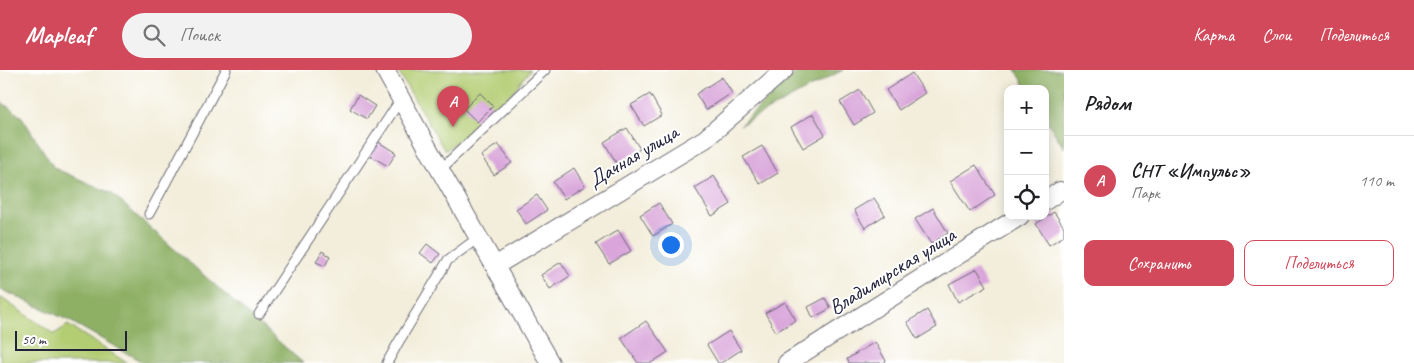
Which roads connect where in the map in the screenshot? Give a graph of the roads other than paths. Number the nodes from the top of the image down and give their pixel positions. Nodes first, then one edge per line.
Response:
1 (226, 70) edge
2 (385, 70) edge
3 (545, 70) edge
4 (784, 70) edge
5 (401, 100) junction
6 (440, 170) junction
7 (1060, 191) dead end
8 (1049, 198) edge
9 (149, 214) dead end
10 (1014, 220) edge
11 (478, 238) junction
12 (495, 266) junction
13 (259, 314) dead end
14 (387, 363) edge
15 (550, 363) edge
16 (787, 363) edge

1 - 9 lane
2 - 5 street
3 - 6 lane
4 - 12 street, Дачная улица
5 - 6 street
5 - 13 lane
6 - 11 street
7 - 8 street
10 - 16 street, Владимирская улица
11 - 12 street
11 - 14 lane
12 - 15 street

